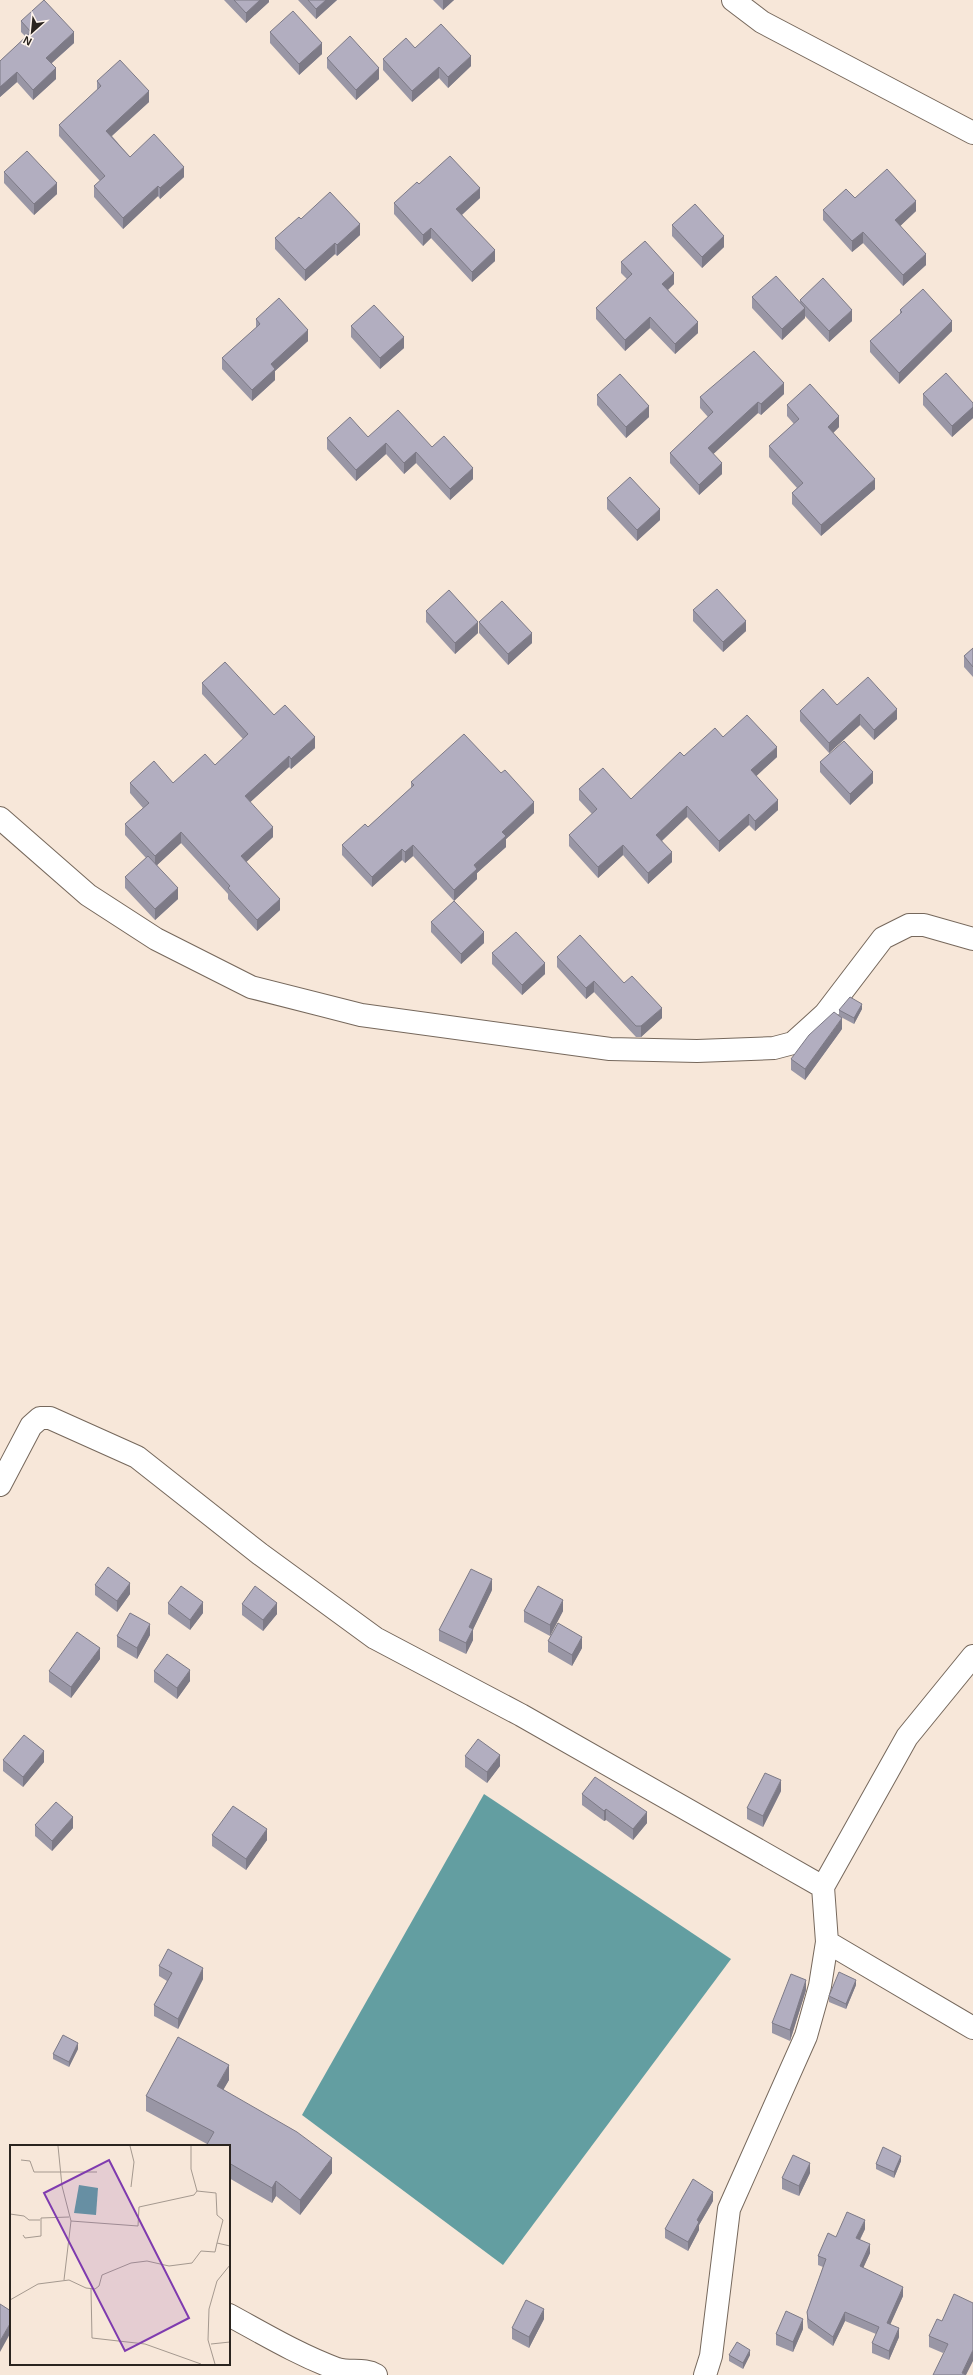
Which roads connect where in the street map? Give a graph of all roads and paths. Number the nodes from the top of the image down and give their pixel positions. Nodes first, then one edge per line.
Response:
1 (733, 0) edge
2 (973, 133) edge
3 (0, 818) edge
4 (973, 939) edge
5 (0, 1485) edge
6 (973, 1656) edge
7 (823, 1887) junction
8 (827, 1942) junction
9 (973, 2028) edge
10 (230, 2316) edge
11 (376, 2375) edge
12 (705, 2375) edge

1 - 2 street
3 - 4 street
5 - 7 street
6 - 7 street
7 - 8 street
8 - 9 street
8 - 12 street
10 - 11 street

